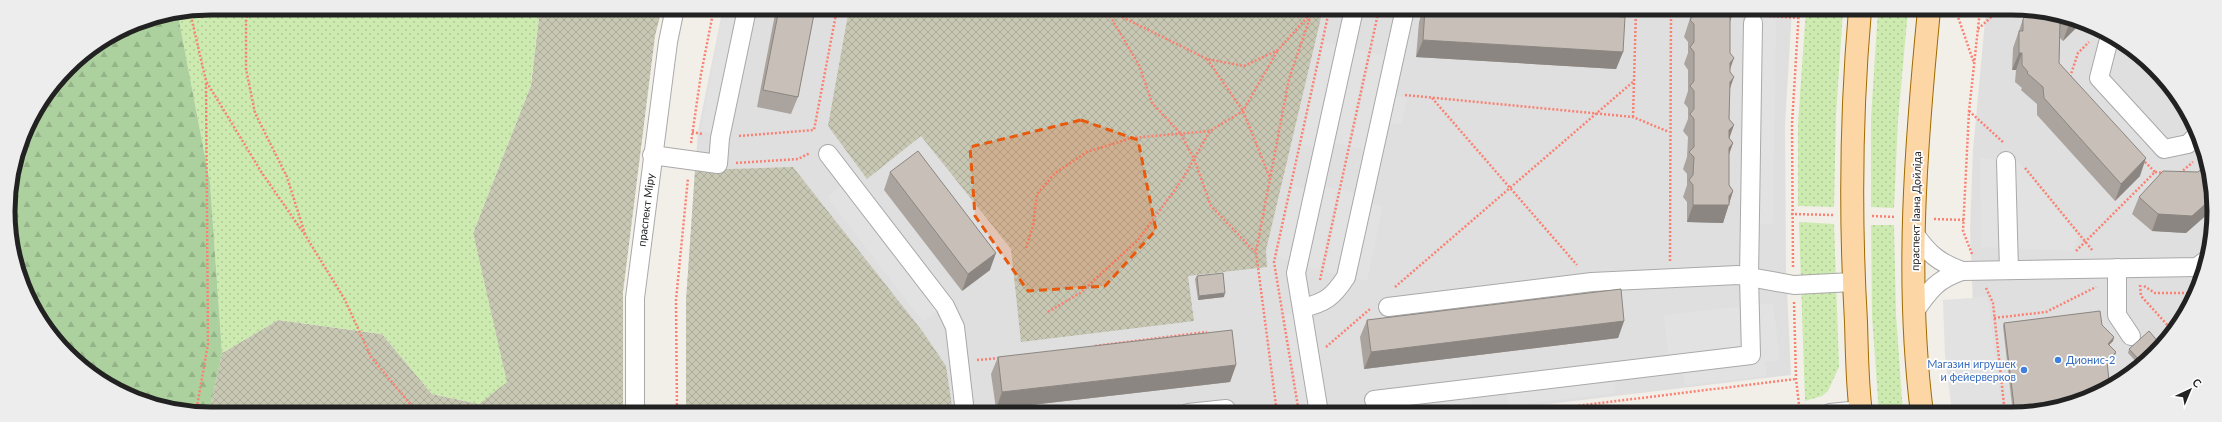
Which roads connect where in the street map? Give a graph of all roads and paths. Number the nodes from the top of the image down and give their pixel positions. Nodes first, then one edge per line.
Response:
1 (247, 15) edge
2 (674, 15) edge
3 (713, 15) edge
4 (746, 15) edge
5 (836, 15) edge
6 (1110, 15) edge
7 (1119, 15) edge
8 (1309, 15) edge
9 (1311, 15) edge
10 (1353, 15) edge
11 (1378, 15) edge
12 (1404, 15) edge
13 (1636, 15) edge
14 (1671, 15) edge
15 (1799, 15) edge
16 (1860, 15) edge
17 (1928, 15) edge
18 (1958, 15) edge
19 (1980, 15) edge
20 (1993, 15) edge
21 (191, 16) edge
22 (1753, 23) dead end
23 (1978, 29) junction
24 (2096, 37) dead end
25 (2110, 41) edge
26 (1278, 50) junction
27 (1207, 59) junction
28 (1974, 64) junction
29 (1634, 80) junction
30 (2069, 80) edge
31 (206, 81) junction
32 (1406, 96) dead end
33 (1432, 98) junction
34 (1243, 111) junction
35 (1969, 111) junction
36 (1596, 114) junction
37 (1632, 117) junction
38 (1210, 131) junction
39 (692, 132) junction
40 (1669, 132) junction
41 (1181, 134) junction
42 (720, 138) junction
43 (2193, 139) edge
44 (652, 154) junction
45 (828, 154) joint
46 (2138, 155) edge
47 (2011, 157) junction
48 (1194, 159) junction
49 (689, 160) junction
50 (2194, 161) dead end
51 (718, 164) junction
52 (2155, 172) junction
53 (2167, 173) edge
54 (2173, 174) edge
55 (1270, 178) junction
56 (1510, 188) junction
57 (1791, 214) junction
58 (1852, 216) junction
59 (1964, 220) junction
60 (1915, 226) junction
61 (307, 238) junction
62 (2085, 242) junction
63 (1026, 248) dead end
64 (1256, 252) junction
65 (2199, 265) edge
66 (1971, 270) junction
67 (2009, 270) junction
68 (2113, 274) junction
69 (1749, 277) junction
70 (1670, 278) junction
71 (1592, 282) junction
72 (1853, 282) junction
73 (2140, 284) junction
74 (1794, 285) junction
75 (2189, 293) edge
76 (1384, 302) junction
77 (1310, 306) junction
78 (1915, 311) junction
79 (1048, 312) dead end
80 (1994, 318) junction
81 (2169, 326) edge
82 (1207, 332) edge
83 (2131, 336) dead end
84 (1091, 347) edge
85 (1005, 357) edge
86 (1310, 361) junction
87 (959, 363) junction
88 (1796, 379) junction
89 (1374, 400) dead end
90 (197, 407) edge
91 (413, 407) edge
92 (635, 407) edge
93 (678, 407) edge
94 (964, 407) edge
95 (1276, 407) edge
96 (1318, 407) edge
97 (1568, 407) edge
98 (1799, 407) edge
99 (1861, 407) edge
100 (1922, 407) edge
101 (2004, 407) edge

1 - 61 path
2 - 44 street, праспект Міру
3 - 39 path
4 - 42 street
5 - 42 path
6 - 41 path
7 - 27 path
8 - 26 path
9 - 55 path
10 - 77 street
11 - 77 path
12 - 77 street
13 - 29 path
14 - 40 path
15 - 57 path
16 - 58 main road
17 - 60 main road, праспект Іаана Дойліда
18 - 28 path
19 - 23 path
20 - 23 path
21 - 31 path
22 - 69 street
23 - 28 path
24 - 30 path
25 - 43 street
26 - 27 path
26 - 34 path
27 - 34 path
28 - 35 path
29 - 36 path
29 - 37 path
31 - 61 path
31 - 90 path
32 - 33 path
33 - 36 path
33 - 56 path
34 - 38 path
34 - 55 path
35 - 47 path
35 - 59 path
36 - 37 path
36 - 56 path
37 - 40 path
38 - 41 path
38 - 48 path
39 - 42 path
39 - 49 path
40 - 70 path
41 - 48 path
41 - 63 path
42 - 51 street
44 - 49 street
44 - 92 street, праспект Міру
45 - 51 path
45 - 87 street
46 - 52 path
47 - 62 path
47 - 67 street
48 - 64 path
48 - 79 path
49 - 51 street
49 - 93 path
50 - 54 path
52 - 53 path
52 - 62 path
55 - 64 path
56 - 71 path
56 - 76 path
57 - 58 path
57 - 74 path
58 - 60 path
58 - 72 main road
59 - 60 path
59 - 66 path
60 - 66 street
60 - 78 main road, праспект Іаана Дойліда
61 - 91 path
62 - 68 path
64 - 95 path
65 - 68 street
66 - 67 street
66 - 78 street
66 - 80 path
67 - 68 street
68 - 73 path
68 - 80 path
68 - 83 street
69 - 70 street
69 - 74 street
69 - 89 street
70 - 71 street
71 - 76 street
72 - 74 street
72 - 99 main road
73 - 75 path
73 - 81 path
74 - 88 path
76 - 86 path
77 - 86 street
78 - 100 main road, праспект Іаана Дойліда
80 - 101 path
82 - 84 path
85 - 87 path
86 - 96 street
87 - 94 street
88 - 97 path
88 - 98 path

